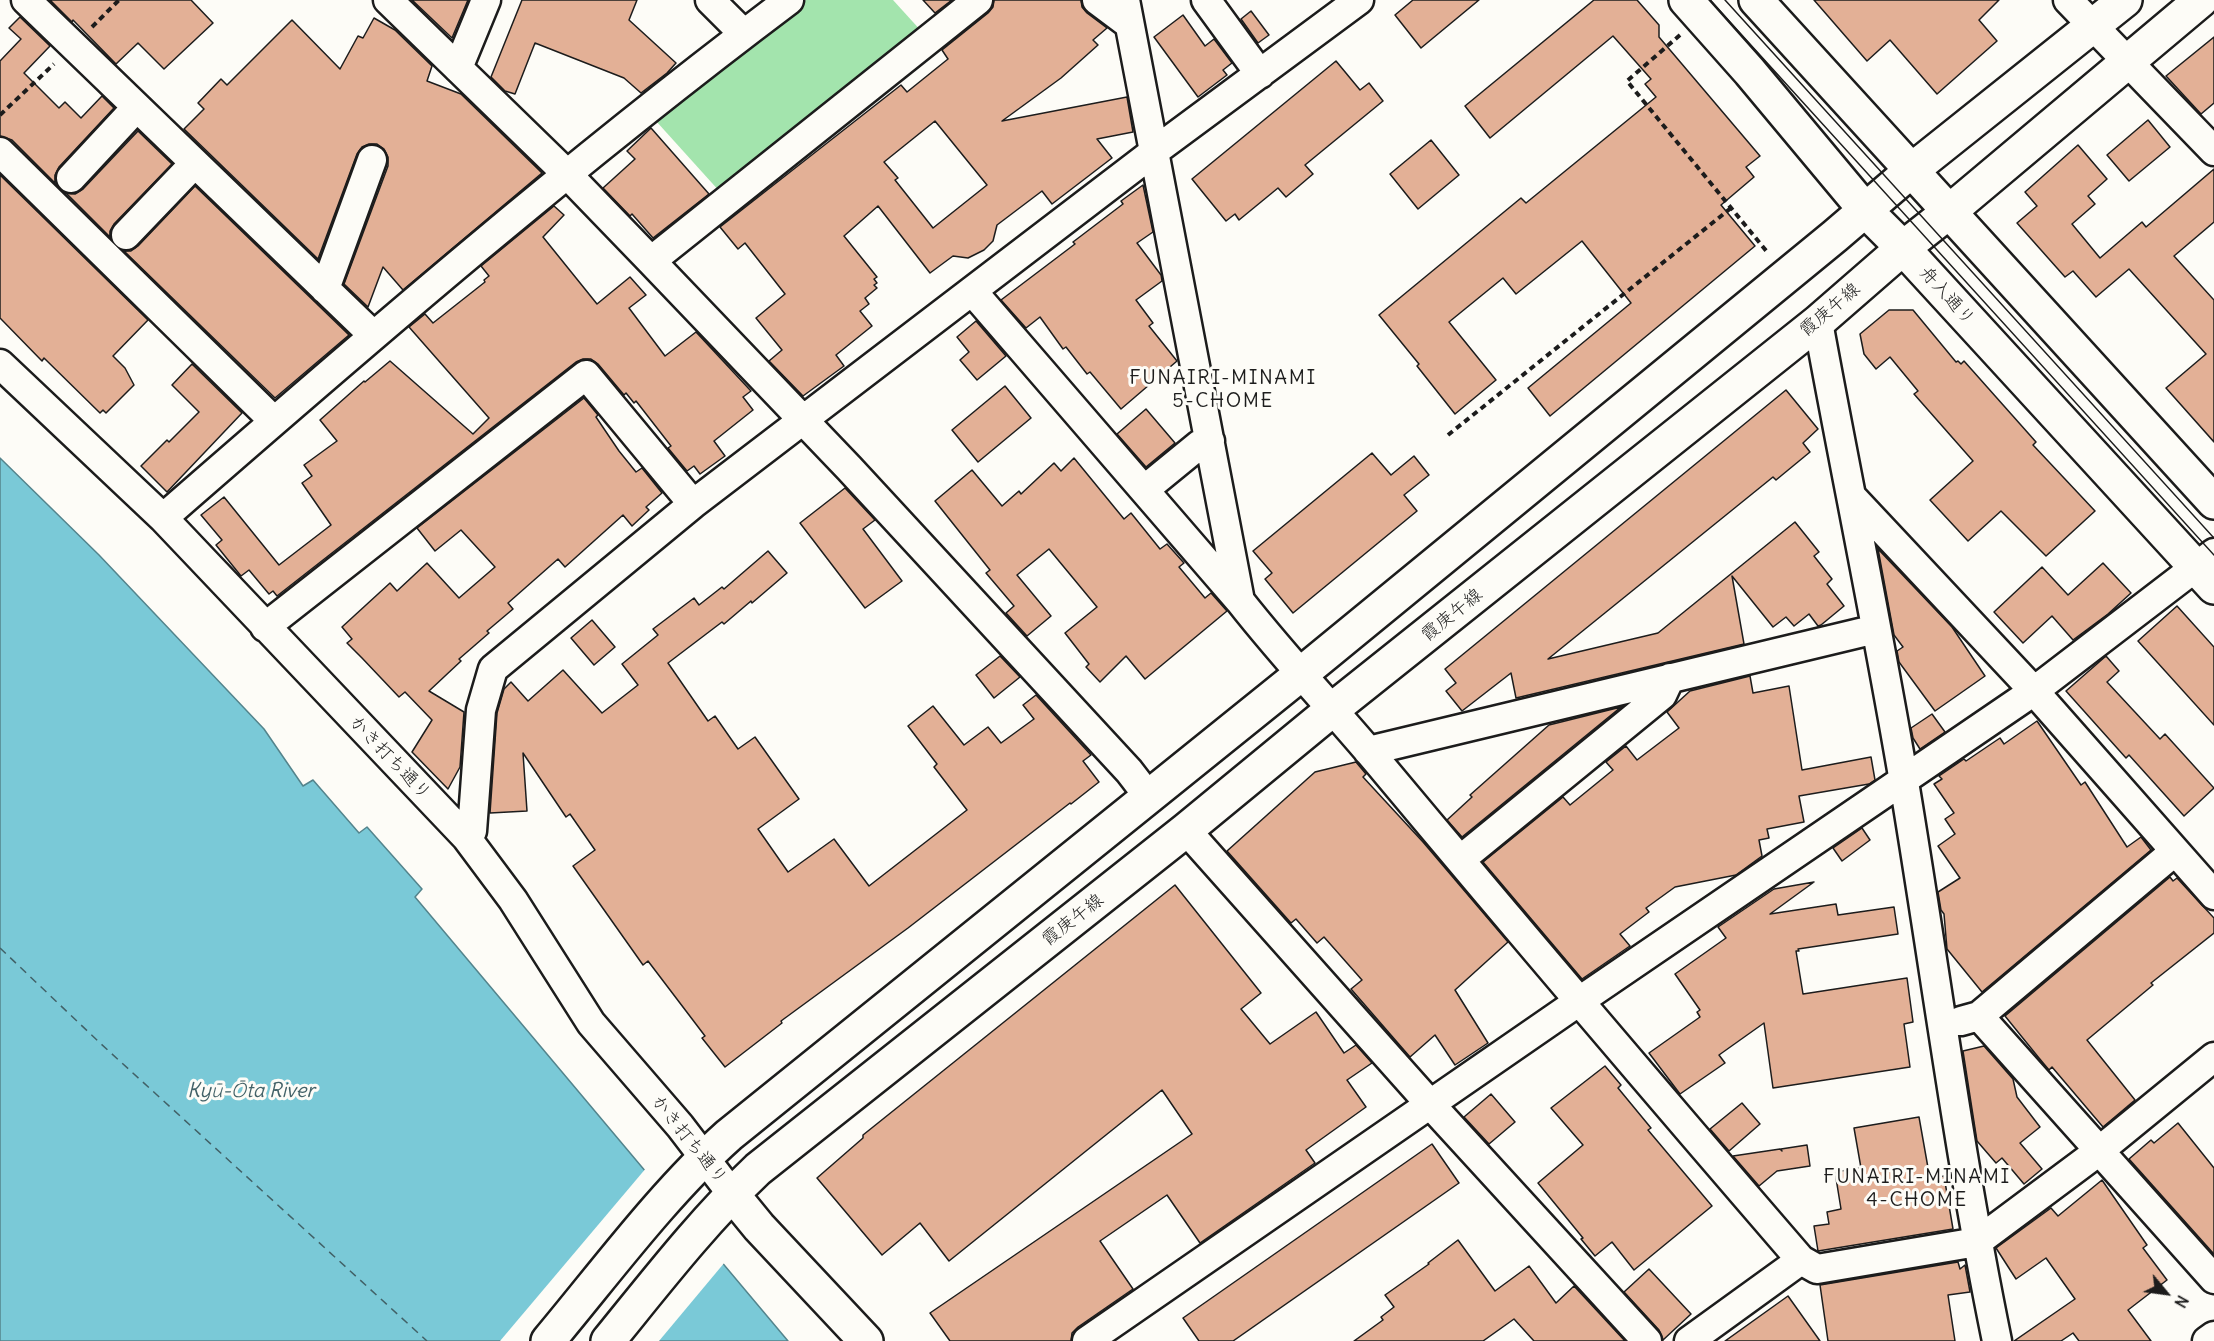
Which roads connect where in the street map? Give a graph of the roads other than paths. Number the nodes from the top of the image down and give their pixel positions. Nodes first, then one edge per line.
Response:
1 (26, 0) edge
2 (388, 0) edge
3 (486, 0) edge
4 (710, 0) edge
5 (789, 0) edge
6 (978, 0) edge
7 (1097, 0) edge
8 (1206, 0) edge
9 (1359, 0) edge
10 (1686, 0) edge
11 (1756, 0) edge
12 (2068, 0) edge
13 (2125, 0) edge
14 (2201, 0) edge
15 (1127, 12) edge
16 (2093, 26) junction
17 (744, 34) junction
18 (2127, 61) junction
19 (458, 68) junction
20 (1260, 74) junction
21 (136, 108) junction
22 (1155, 151) junction
23 (0, 152) edge
24 (2214, 152) edge
25 (372, 160) dead end
26 (194, 164) junction
27 (1912, 170) junction
28 (567, 174) junction
29 (71, 178) dead end
30 (1866, 211) junction
31 (1950, 212) junction
32 (126, 235) dead end
33 (1903, 248) junction
34 (651, 261) junction
35 (325, 289) junction
36 (973, 292) junction
37 (1818, 321) junction
38 (373, 335) junction
39 (0, 364) edge
40 (804, 420) junction
41 (274, 421) junction
42 (1210, 441) junction
43 (1144, 490) junction
44 (1853, 498) junction
45 (2214, 502) edge
46 (693, 504) junction
47 (163, 518) junction
48 (2208, 569) edge
49 (1240, 601) junction
50 (265, 627) junction
51 (1876, 629) junction
52 (1301, 675) junction
53 (1670, 678) junction
54 (2034, 691) junction
55 (1333, 709) junction
56 (1368, 751) junction
57 (1903, 779) junction
58 (1149, 797) junction
59 (1186, 830) junction
60 (466, 837) junction
61 (2174, 852) junction
62 (1460, 860) junction
63 (2214, 895) edge
64 (1578, 1002) junction
65 (1979, 1016) junction
66 (1943, 1026) junction
67 (2214, 1058) edge
68 (1430, 1104) junction
69 (2098, 1151) junction
70 (704, 1158) junction
71 (732, 1194) junction
72 (1977, 1242) junction
73 (1801, 1260) junction
74 (2214, 1280) edge
75 (2214, 1336) edge
76 (548, 1341) edge
77 (608, 1341) edge
78 (866, 1341) edge
79 (1087, 1341) edge
80 (1647, 1341) edge
81 (1689, 1341) edge
82 (1996, 1341) edge
83 (2207, 1341) edge

1 - 21 street
2 - 19 street
3 - 19 street
4 - 17 street
5 - 17 street
6 - 34 street
7 - 15 street
8 - 20 street
9 - 20 street
10 - 30 street, 舟入通り
11 - 27 street
12 - 16 street
13 - 16 street
14 - 18 street, 霞庚午線
15 - 22 street
16 - 18 street
16 - 27 street
17 - 28 street
18 - 24 street
18 - 31 street, 霞庚午線
19 - 28 street
20 - 22 street
21 - 26 street
21 - 29 street
22 - 36 street
22 - 42 street
23 - 41 street
25 - 35 street
26 - 32 street
26 - 35 street
27 - 30 street
27 - 31 street
28 - 34 street
28 - 38 street
30 - 33 street, 舟入通り
30 - 52 street
31 - 33 street, 霞庚午線
31 - 45 street
33 - 37 street, 霞庚午線
33 - 48 street, 舟入通り
34 - 40 street
35 - 38 street
36 - 40 street
36 - 43 street
37 - 44 street
37 - 55 street, 霞庚午線
38 - 41 street
39 - 47 street, かき打ち通り
40 - 46 street
40 - 58 street
41 - 47 street
42 - 43 street
42 - 49 street
43 - 49 street
44 - 51 street
44 - 54 street
46 - 50 street
46 - 60 street
47 - 50 street, かき打ち通り
48 - 54 street
49 - 52 street
50 - 60 street, かき打ち通り
51 - 53 street
51 - 57 street
52 - 55 street
52 - 58 street
53 - 56 street
53 - 62 street
54 - 57 street
54 - 61 street
55 - 56 street
55 - 59 street, 霞庚午線
56 - 62 street
57 - 64 street
57 - 66 street
58 - 70 street
59 - 68 street
59 - 71 street, 霞庚午線
60 - 70 street, かき打ち通り
61 - 63 street
61 - 65 street
62 - 64 street
64 - 68 street
64 - 73 street
65 - 66 street
65 - 69 street
66 - 72 street
67 - 69 street
68 - 79 street
68 - 80 street
69 - 72 street
69 - 74 street
70 - 71 street, かき打ち通り
70 - 76 street
71 - 77 street, 霞庚午線
71 - 78 street
72 - 73 street
72 - 82 street
73 - 81 street
75 - 83 street

